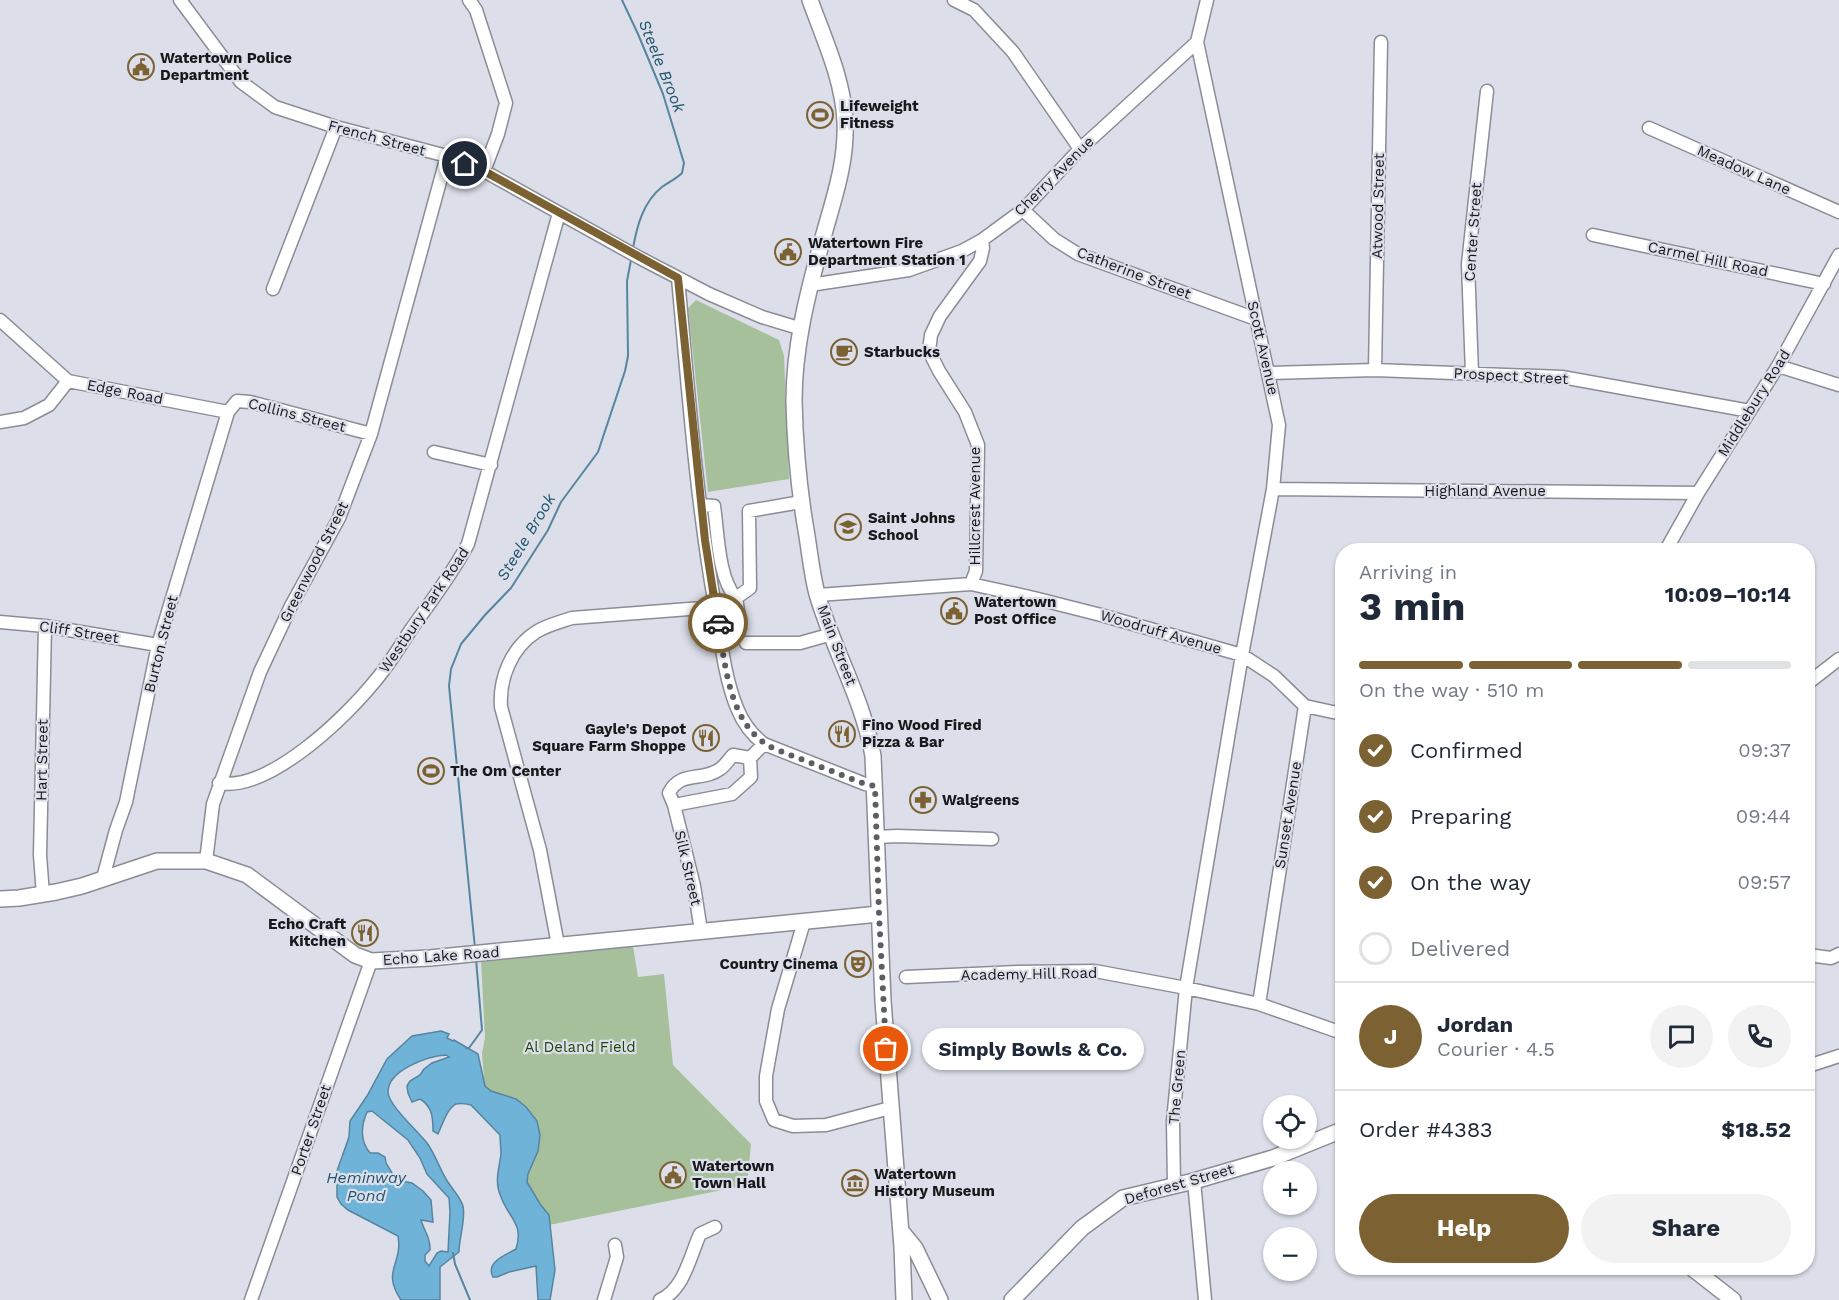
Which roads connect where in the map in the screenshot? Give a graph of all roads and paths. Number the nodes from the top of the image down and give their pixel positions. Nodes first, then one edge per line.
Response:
1 (180, 0) edge
2 (469, 0) edge
3 (810, 0) edge
4 (954, 0) edge
5 (1207, 0) edge
6 (1197, 42) junction
7 (1381, 42) dead end
8 (1487, 91) dead end
9 (336, 127) junction
10 (1649, 129) dead end
11 (1080, 149) junction
12 (447, 156) junction
13 (484, 171) junction
14 (1023, 210) junction
15 (1839, 212) edge
16 (559, 213) junction
17 (1593, 235) dead end
18 (982, 240) junction
19 (1839, 255) edge
20 (678, 278) junction
21 (1824, 284) junction
22 (810, 285) junction
23 (273, 289) dead end
24 (1256, 319) junction
25 (0, 320) edge
26 (802, 329) junction
27 (1778, 366) junction
28 (1375, 370) junction
29 (1269, 373) junction
30 (1472, 374) junction
31 (68, 381) junction
32 (1839, 385) edge
33 (1750, 411) junction
34 (228, 412) junction
35 (0, 422) edge
36 (371, 434) junction
37 (434, 452) dead end
38 (491, 465) junction
39 (1273, 489) junction
40 (1698, 493) junction
41 (801, 502) junction
42 (701, 505) junction
43 (1670, 543) edge
44 (971, 584) junction
45 (818, 595) junction
46 (736, 598) junction
47 (715, 607) junction
48 (738, 611) dead end
49 (0, 622) edge
50 (45, 626) junction
51 (832, 634) junction
52 (746, 643) dead end
53 (158, 645) junction
54 (1242, 655) junction
55 (1839, 659) edge
56 (1815, 678) edge
57 (1305, 706) junction
58 (1335, 712) edge
59 (764, 744) junction
60 (750, 758) junction
61 (219, 783) junction
62 (875, 786) junction
63 (674, 805) junction
64 (877, 837) junction
65 (992, 839) dead end
66 (206, 861) junction
67 (103, 878) junction
68 (43, 895) junction
69 (0, 899) edge
70 (879, 914) junction
71 (804, 922) junction
72 (701, 931) junction
73 (558, 945) junction
74 (1839, 954) edge
75 (1815, 956) edge
76 (371, 961) junction
77 (906, 977) dead end
78 (1186, 988) junction
79 (1259, 1004) junction
80 (1335, 1031) edge
81 (1839, 1056) edge
82 (1815, 1064) edge
83 (890, 1108) junction
84 (1335, 1133) edge
85 (1194, 1181) junction
86 (1174, 1186) junction
87 (715, 1227) dead end
88 (901, 1231) junction
89 (615, 1245) dead end
90 (1701, 1275) edge
91 (251, 1300) edge
92 (604, 1300) edge
93 (660, 1300) edge
94 (904, 1300) edge
95 (940, 1300) edge
96 (1012, 1300) edge
97 (1205, 1300) edge
98 (1733, 1300) edge

1 - 9 street, French Street
2 - 13 street
3 - 22 main road, Main Street
4 - 11 street
5 - 6 street
6 - 11 street, Cherry Avenue
6 - 24 street, Scott Avenue
7 - 28 street, Atwood Street
8 - 30 street, Center Street
9 - 12 street, French Street
9 - 23 street
10 - 15 street, Meadow Lane
11 - 14 street, Cherry Avenue
12 - 13 street, French Street
12 - 36 street, Greenwood Street
13 - 16 street, French Street
14 - 18 street, Cherry Avenue
14 - 24 street, Catherine Street
16 - 20 street, French Street
16 - 38 street, Westbury Park Road
17 - 21 street, Carmel Hill Road
18 - 22 street, Cherry Avenue
18 - 44 street, Hillcrest Avenue
19 - 21 street, Middlebury Road
20 - 26 street, French Street
20 - 42 street
21 - 27 street, Middlebury Road
22 - 26 main road, Main Street
24 - 29 street, Scott Avenue
25 - 31 street
26 - 41 main road, Main Street
27 - 32 street
27 - 33 street, Middlebury Road
28 - 29 street, Prospect Street
28 - 30 street, Prospect Street
29 - 39 street, Scott Avenue
30 - 33 street, Prospect Street
31 - 34 street, Edge Road
31 - 35 street, Edge Road
33 - 40 street, Middlebury Road
34 - 36 street, Collins Street
34 - 53 street, Burton Street
36 - 61 street, Greenwood Street
37 - 38 street
38 - 61 street, Westbury Park Road
39 - 40 street, Highland Avenue
39 - 54 street, Scott Avenue
40 - 43 street, Middlebury Road
41 - 45 main road, Main Street
41 - 46 street
42 - 46 street
42 - 47 street
44 - 45 street, Woodruff Avenue
44 - 54 street, Woodruff Avenue
45 - 51 main road, Main Street
46 - 48 street
47 - 59 street
47 - 73 street
49 - 50 street, Cliff Street
50 - 53 street, Cliff Street
50 - 68 street, Hart Street
51 - 52 street
51 - 62 main road, Main Street
53 - 67 street, Burton Street
54 - 57 street
54 - 78 street, Woodruff Avenue
55 - 56 street
57 - 58 street
57 - 79 street, Sunset Avenue
59 - 60 street
59 - 62 street
60 - 63 street
60 - 63 street, Silk Street
61 - 66 street, Greenwood Street
62 - 64 main road, Main Street
63 - 72 street, Silk Street
64 - 65 street
64 - 70 main road, Main Street
66 - 67 main road, Echo Lake Road
66 - 76 main road, Echo Lake Road
67 - 68 main road, Echo Lake Road
68 - 69 main road, Echo Lake Road
70 - 71 main road, Echo Lake Road
70 - 83 main road, Main Street
71 - 72 main road, Echo Lake Road
71 - 83 street
72 - 73 main road, Echo Lake Road
73 - 76 main road, Echo Lake Road
74 - 75 street
76 - 91 street, Porter Street
77 - 78 street, Academy Hill Road
78 - 79 street, Academy Hill Road
78 - 86 street, The Green
79 - 80 street, Academy Hill Road
81 - 82 street
83 - 88 main road, Main Street
84 - 85 main road, Deforest Street
85 - 86 main road, Deforest Street
85 - 97 street
86 - 96 main road, Deforest Street
87 - 93 street
88 - 94 main road, Main Street
88 - 95 main road
89 - 92 street
90 - 98 main road

